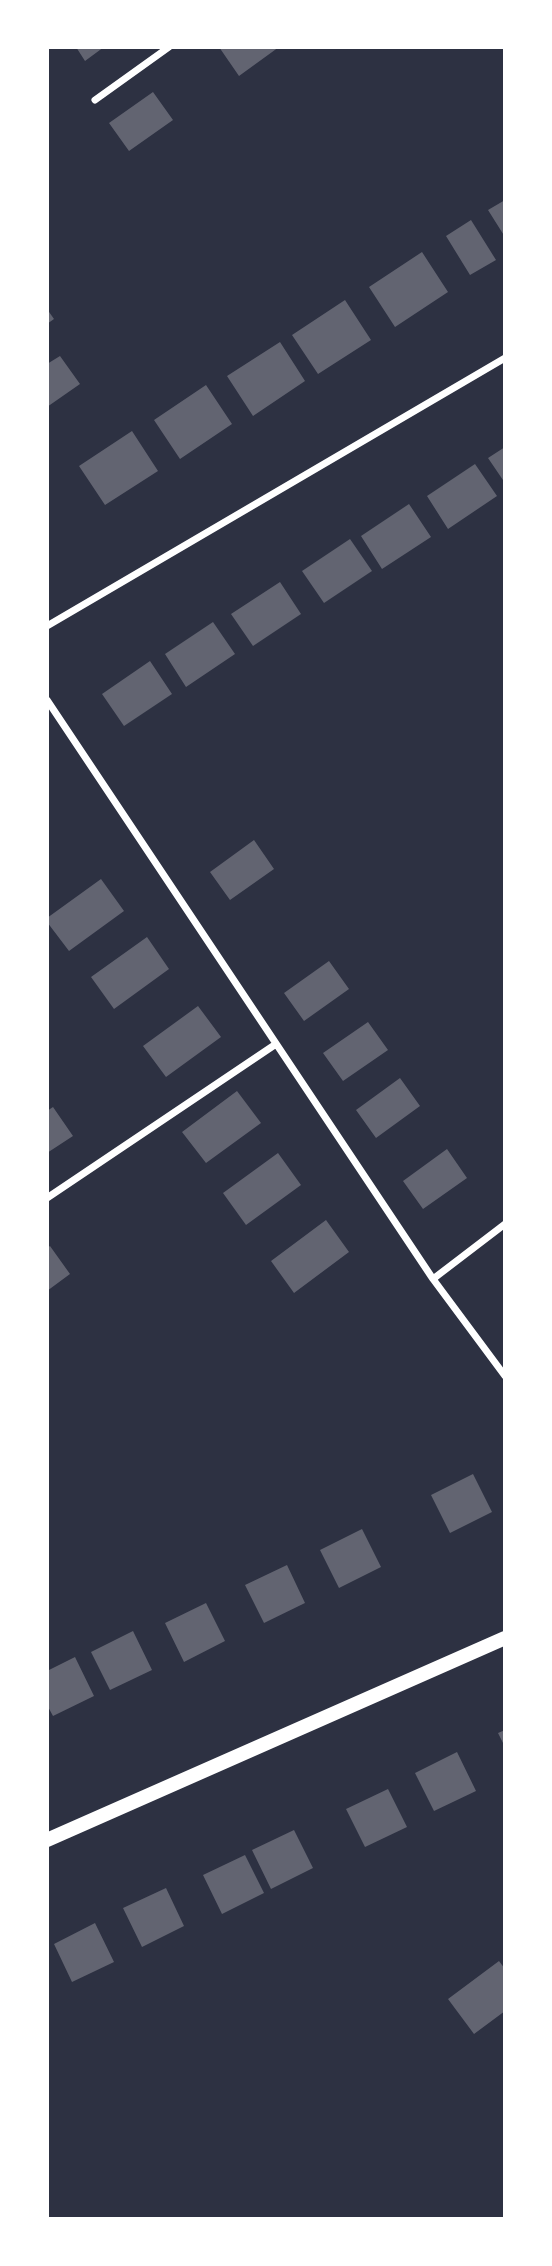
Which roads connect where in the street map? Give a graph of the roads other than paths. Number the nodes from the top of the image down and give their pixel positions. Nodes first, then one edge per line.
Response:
1 (169, 47) edge
2 (95, 100) dead end
3 (505, 358) edge
4 (47, 626) edge
5 (47, 700) edge
6 (276, 1044) junction
7 (47, 1198) edge
8 (505, 1224) edge
9 (433, 1279) junction
10 (505, 1376) edge
11 (505, 1638) edge
12 (47, 1840) edge

1 - 2 street
3 - 4 street
5 - 6 street
6 - 7 street
6 - 9 street
8 - 9 street
9 - 10 street
11 - 12 main road

